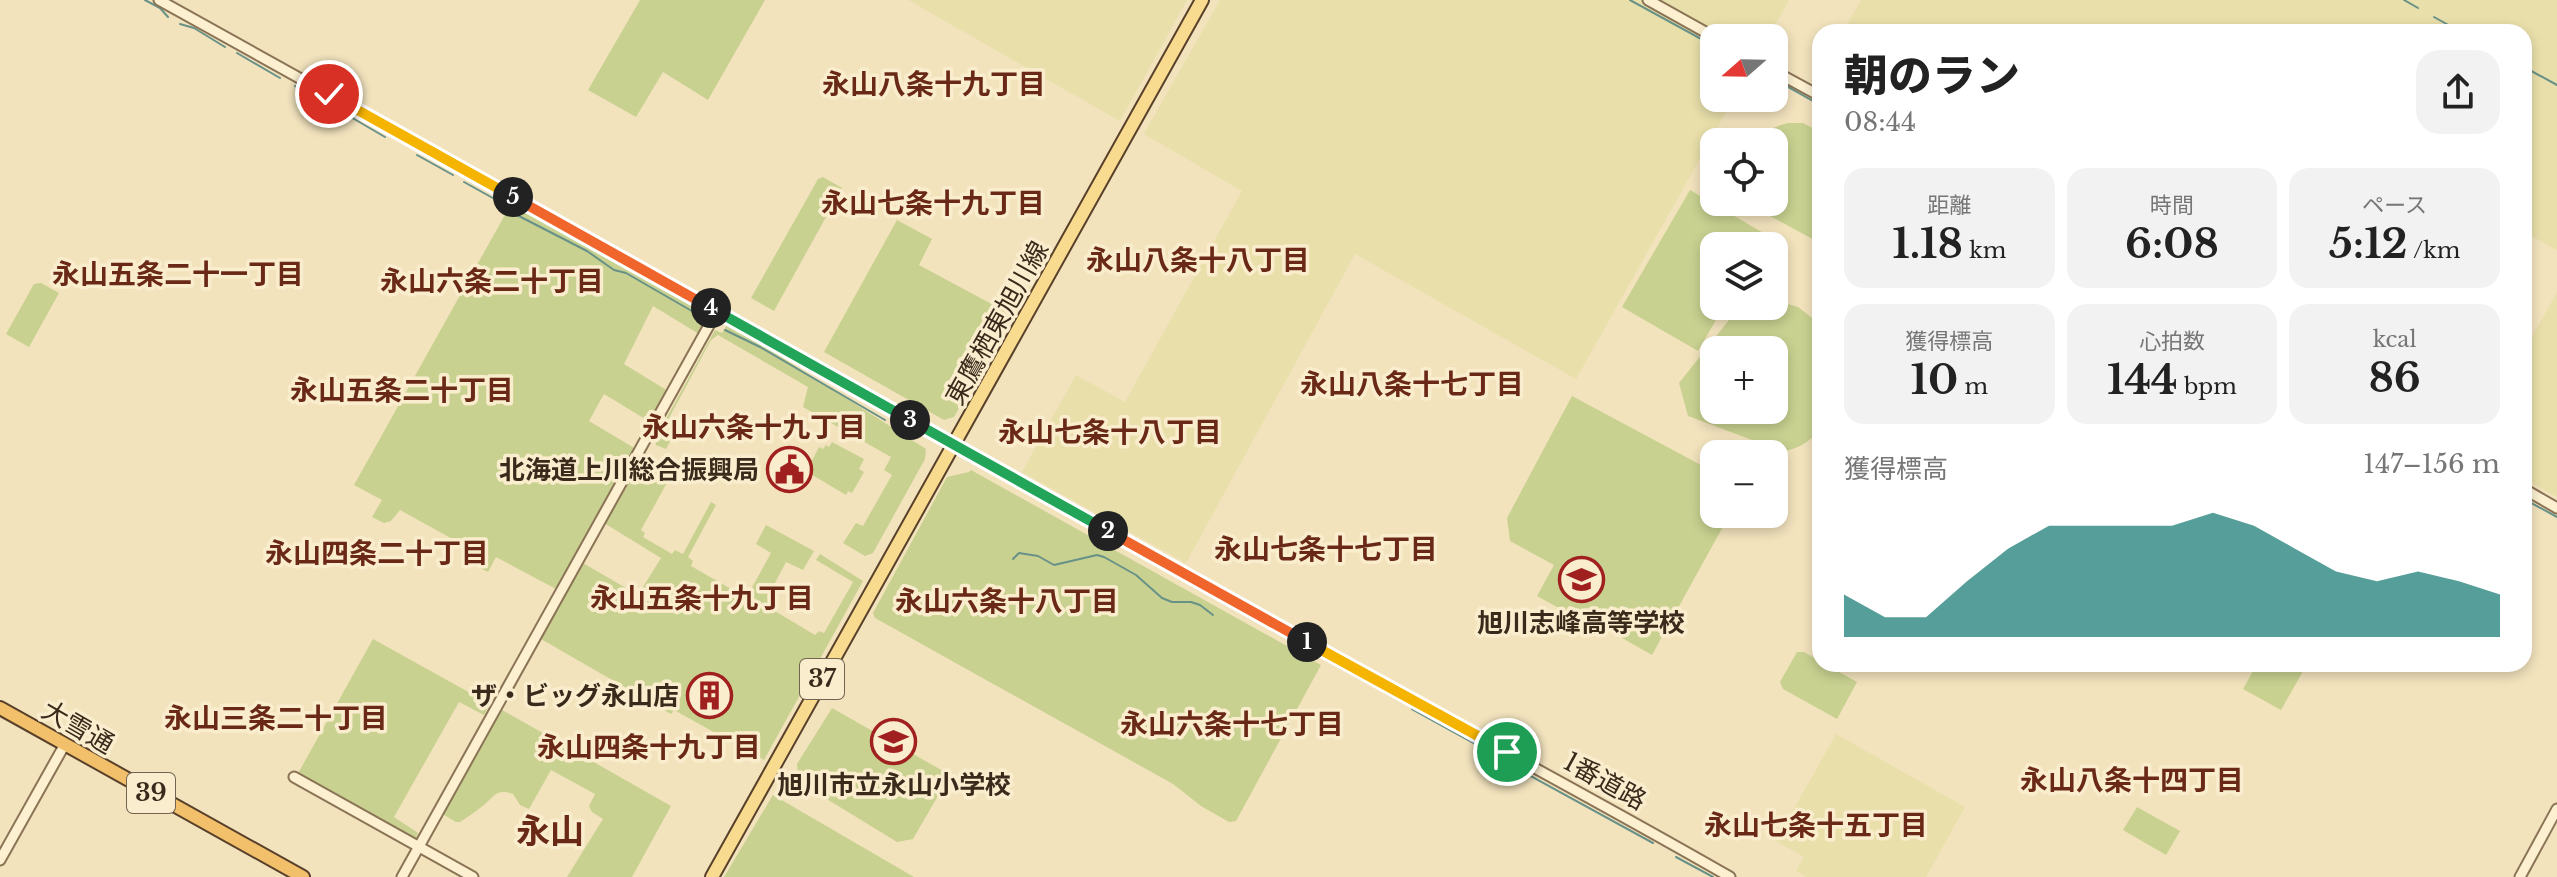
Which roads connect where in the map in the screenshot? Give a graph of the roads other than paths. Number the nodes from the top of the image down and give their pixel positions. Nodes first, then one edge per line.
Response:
1 (159, 0) edge
2 (1202, 0) edge
3 (1648, 0) edge
4 (1700, 29) edge
5 (1788, 79) edge
6 (1812, 92) edge
7 (717, 311) junction
8 (954, 444) junction
9 (2532, 494) edge
10 (2557, 508) edge
11 (0, 708) edge
12 (65, 744) junction
13 (294, 777) dead end
14 (2557, 809) edge
15 (419, 847) junction
16 (0, 860) edge
17 (303, 877) edge
18 (402, 877) edge
19 (473, 877) edge
20 (712, 877) edge
21 (1730, 877) edge
22 (2520, 877) edge

1 - 7 street, 1番道路
2 - 8 main road, 東鷹栖東旭川線 / 37
3 - 4 street
5 - 6 street
7 - 8 street, 1番道路
7 - 15 street
8 - 20 main road, 東鷹栖東旭川線 / 37
8 - 21 street, 1番道路
9 - 10 street
11 - 12 highway, 大雪通 / 39
12 - 16 street
12 - 17 highway, 大雪通 / 39
13 - 15 street
14 - 22 street
15 - 18 street
15 - 19 street

